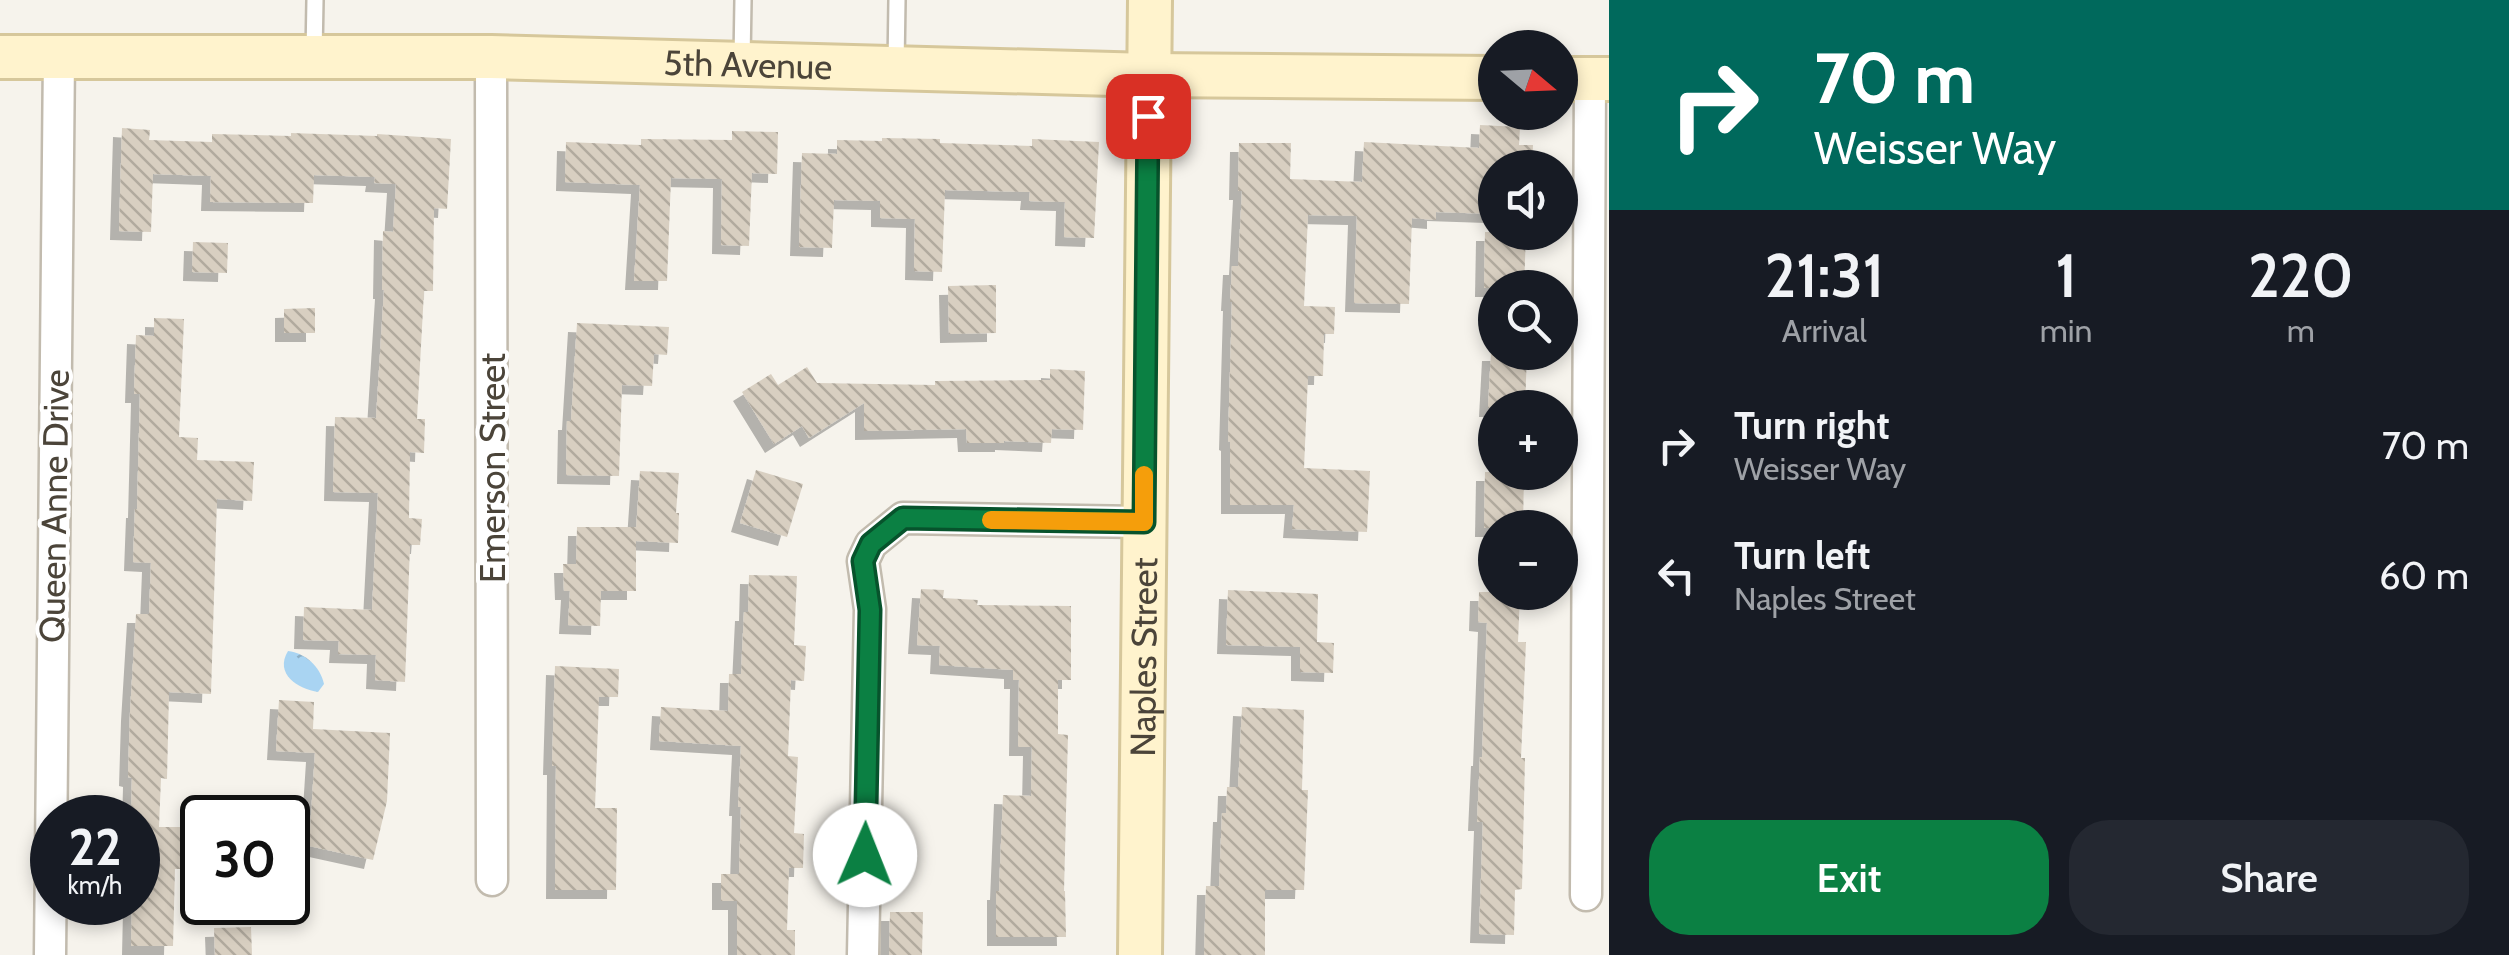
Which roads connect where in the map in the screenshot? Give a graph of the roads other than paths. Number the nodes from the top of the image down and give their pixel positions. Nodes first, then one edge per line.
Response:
1 (315, 0) edge
2 (743, 0) edge
3 (897, 0) edge
4 (1150, 0) edge
5 (59, 56) junction
6 (491, 56) junction
7 (0, 57) edge
8 (314, 58) junction
9 (742, 64) junction
10 (896, 68) junction
11 (1149, 75) junction
12 (1478, 78) edge
13 (1586, 79) edge
14 (1144, 522) junction
15 (492, 880) dead end
16 (1586, 895) dead end
17 (50, 955) edge
18 (863, 955) edge
19 (1140, 955) edge

1 - 8 lane
2 - 9 lane
3 - 10 lane
4 - 11 street, Naples Street
5 - 7 street, 5th Avenue
5 - 8 street, 5th Avenue
5 - 17 street, Queen Anne Drive
6 - 8 street, 5th Avenue
6 - 9 street, 5th Avenue
6 - 15 street, Emerson Street
9 - 10 street, 5th Avenue
10 - 11 street, 5th Avenue
11 - 12 street, 5th Avenue
11 - 14 street, Naples Street
13 - 16 street
14 - 18 street
14 - 19 street, Naples Street

